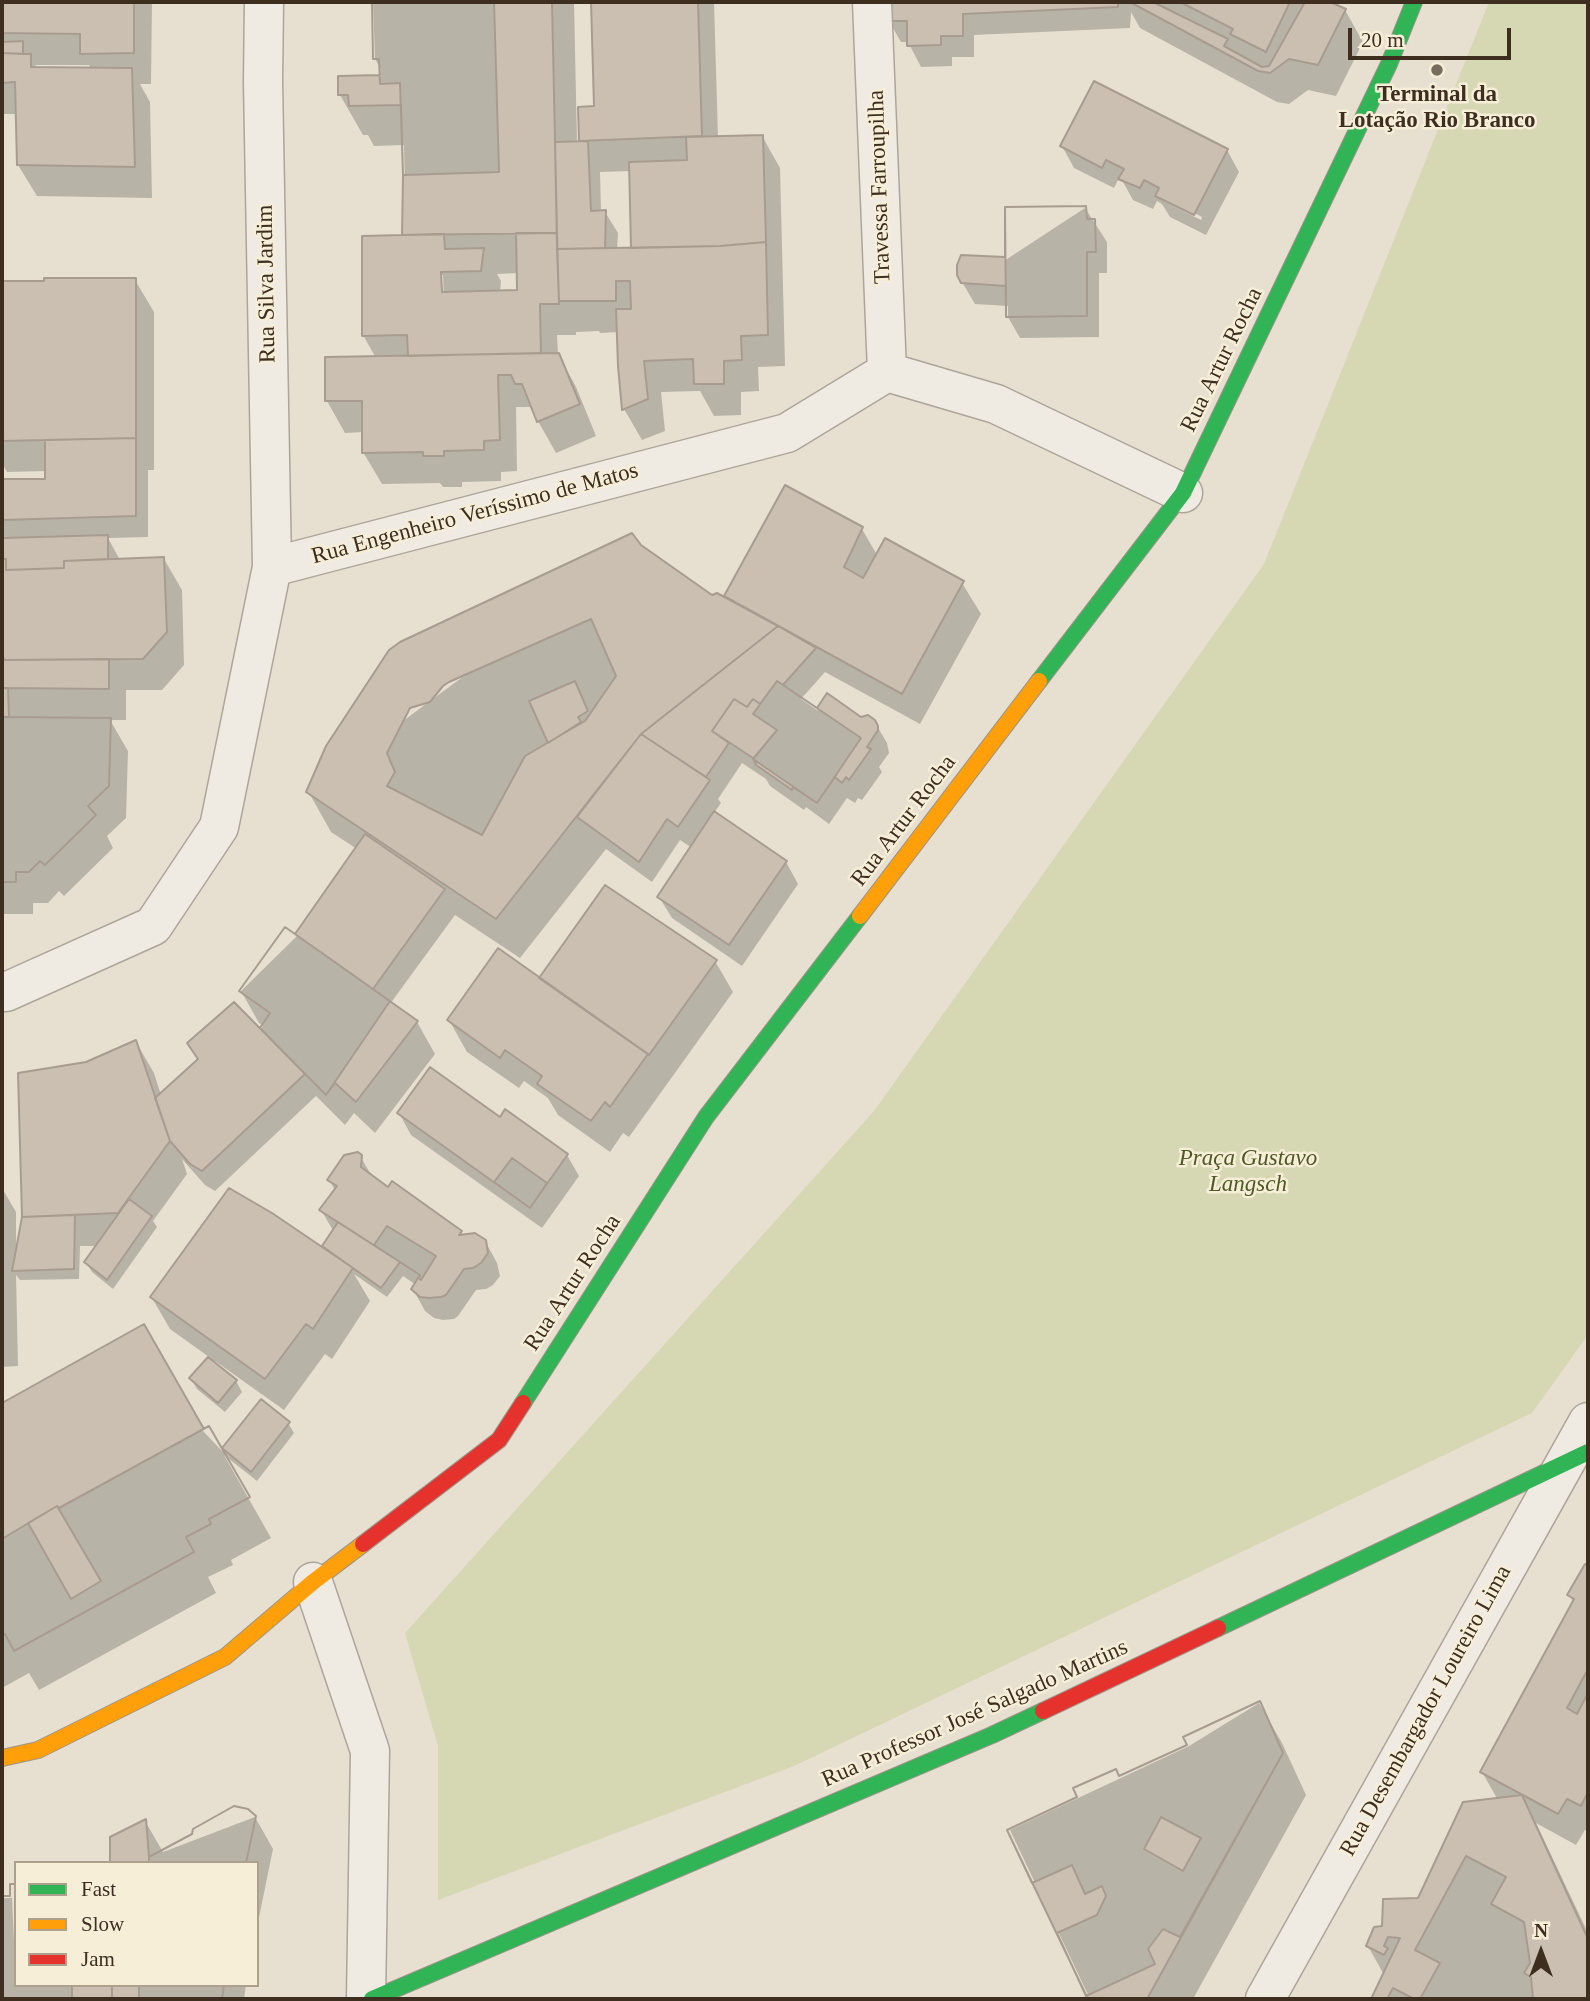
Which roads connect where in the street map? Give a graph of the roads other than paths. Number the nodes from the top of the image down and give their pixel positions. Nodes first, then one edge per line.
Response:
1 (264, 2) edge
2 (872, 2) edge
3 (1414, 2) edge
4 (887, 372) junction
5 (1183, 493) junction
6 (272, 567) junction
7 (2, 992) edge
8 (1588, 1422) edge
9 (1577, 1458) edge
10 (313, 1582) junction
11 (2, 1758) edge
12 (366, 1999) edge
13 (372, 1999) edge
14 (1265, 1999) edge

1 - 6 street, Rua Silva Jardim
2 - 4 street, Travessa Farroupilha
3 - 5 street, Rua Artur Rocha
4 - 5 street
4 - 6 street, Rua Engenheiro Veríssimo de Matos
5 - 10 street, Rua Artur Rocha
6 - 7 street
8 - 9 street, Rua Desembargador Loureiro Lima
9 - 13 street, Rua Professor José Salgado Martins
9 - 14 street, Rua Desembargador Loureiro Lima
10 - 11 street, Rua Artur Rocha
10 - 12 street

